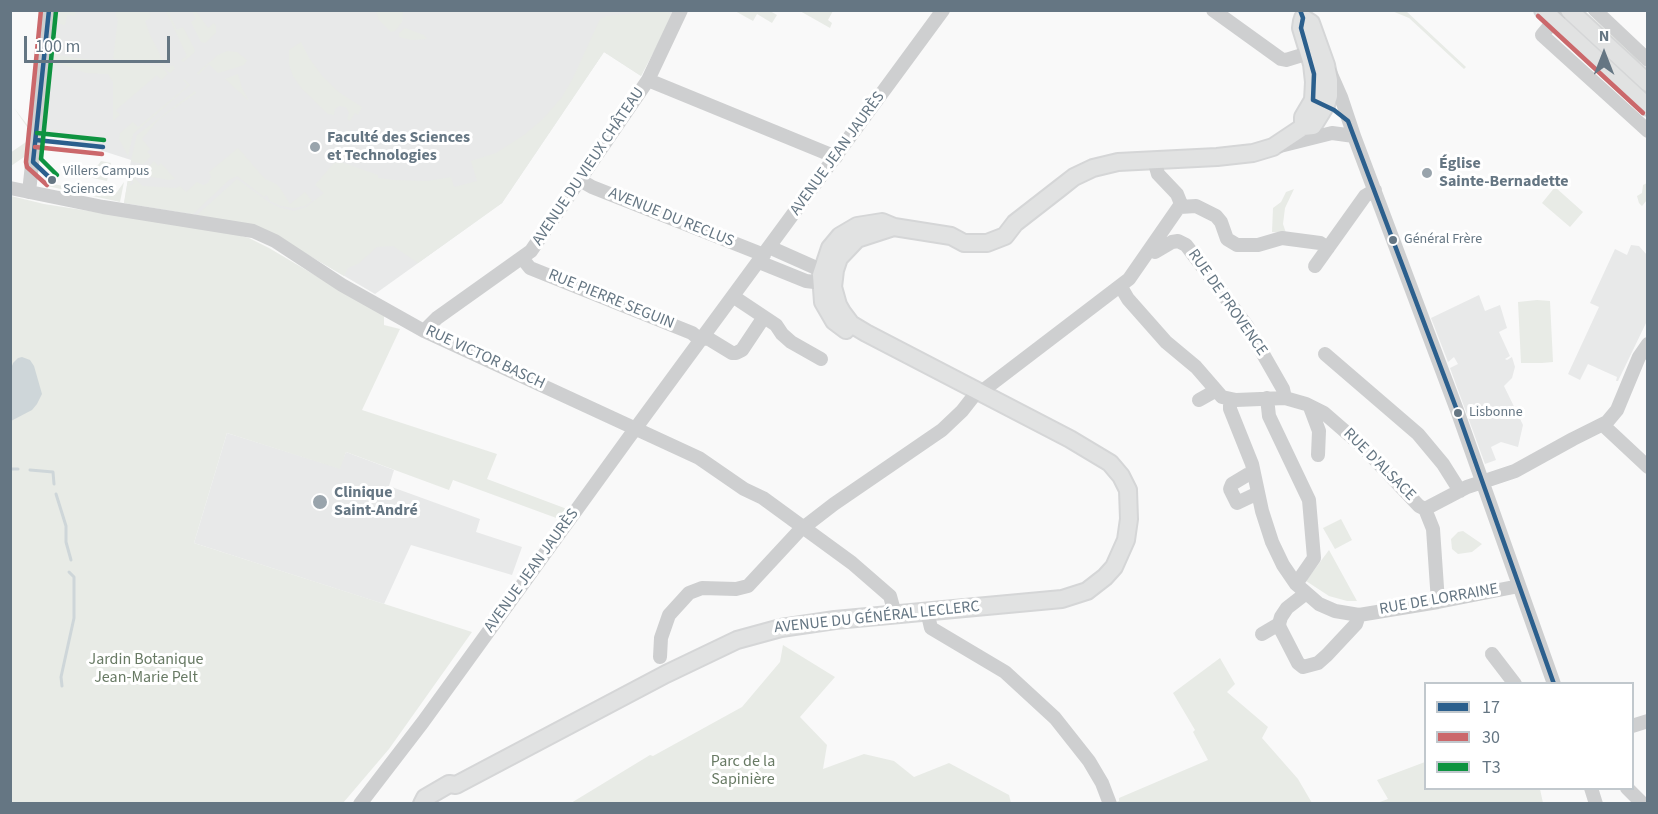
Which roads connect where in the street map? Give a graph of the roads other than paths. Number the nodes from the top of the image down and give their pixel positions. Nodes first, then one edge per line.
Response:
1 (49, 10) edge
2 (681, 10) edge
3 (943, 10) edge
4 (1213, 10) edge
5 (1569, 10) edge
6 (1595, 10) edge
7 (1301, 14) edge
8 (1554, 14) edge
9 (1315, 50) junction
10 (1647, 60) edge
11 (1326, 65) junction
12 (648, 81) junction
13 (1647, 83) edge
14 (1319, 103) junction
15 (1647, 107) edge
16 (1348, 121) junction
17 (1647, 131) edge
18 (1354, 136) junction
19 (1274, 147) junction
20 (836, 157) junction
21 (1154, 160) junction
22 (580, 180) junction
23 (10, 188) edge
24 (1375, 190) junction
25 (29, 192) junction
26 (1180, 207) junction
27 (1328, 248) junction
28 (1150, 249) junction
29 (764, 255) junction
30 (522, 258) junction
31 (1315, 266) dead end
32 (827, 278) junction
33 (1121, 287) junction
34 (734, 297) junction
35 (764, 317) junction
36 (424, 331) junction
37 (704, 338) junction
38 (1647, 344) edge
39 (1325, 354) dead end
40 (821, 359) dead end
41 (1215, 391) junction
42 (977, 394) junction
43 (1267, 398) junction
44 (1285, 398) junction
45 (1199, 400) dead end
46 (1230, 400) junction
47 (1310, 406) junction
48 (1603, 425) junction
49 (637, 428) junction
50 (1318, 455) dead end
51 (1647, 467) edge
52 (1254, 474) junction
53 (1482, 482) junction
54 (1460, 491) junction
55 (1258, 493) junction
56 (1425, 508) junction
57 (804, 528) junction
58 (1519, 586) junction
59 (1300, 589) junction
60 (1438, 602) junction
61 (927, 611) junction
62 (895, 614) junction
63 (1359, 615) junction
64 (1279, 624) junction
65 (1262, 634) dead end
66 (1492, 654) dead end
67 (660, 657) dead end
68 (1513, 682) edge
69 (1551, 682) edge
70 (456, 785) junction
71 (1628, 790) edge
72 (360, 804) edge
73 (422, 804) edge
74 (432, 804) edge
75 (1110, 804) edge
76 (1643, 804) edge

1 - 25 street
2 - 12 street
3 - 20 street, AVENUE JEAN JAURÈS
4 - 9 street
5 - 13 main road
6 - 10 street
7 - 9 main road
8 - 15 main road
8 - 17 street
9 - 11 main road
9 - 14 main road
11 - 14 main road
11 - 16 street
12 - 20 street, AVENUE DU VIEUX CHÂTEAU
12 - 22 street, AVENUE DU VIEUX CHÂTEAU
14 - 16 street
14 - 19 main road
16 - 18 street
18 - 19 street
18 - 24 street
19 - 21 main road
20 - 29 street, AVENUE JEAN JAURÈS
21 - 26 street
21 - 32 main road
22 - 29 street, AVENUE DU RECLUS
22 - 30 street, AVENUE DU VIEUX CHÂTEAU
23 - 25 street, RUE VICTOR BASCH
24 - 27 street
24 - 53 street
25 - 36 street, RUE VICTOR BASCH
26 - 27 street
26 - 28 street
27 - 31 street
28 - 33 street
28 - 44 street, RUE DE PROVENCE
29 - 32 street, AVENUE DU RECLUS
29 - 34 street, AVENUE JEAN JAURÈS
30 - 36 street, AVENUE DU VIEUX CHÂTEAU
30 - 37 street, RUE PIERRE SEGUIN
32 - 42 main road, AVENUE DU GÉNÉRAL LECLERC
33 - 41 street
33 - 42 street
34 - 35 street
34 - 37 street, AVENUE JEAN JAURÈS
35 - 37 street
35 - 40 street
36 - 49 street, RUE VICTOR BASCH
37 - 49 street, AVENUE JEAN JAURÈS
38 - 48 street
39 - 54 street
41 - 45 street
41 - 46 street
42 - 57 street
42 - 61 main road, AVENUE DU GÉNÉRAL LECLERC
43 - 44 street, RUE D'ALSACE
43 - 46 street, RUE D'ALSACE
43 - 59 street
44 - 47 street, RUE D'ALSACE
46 - 52 street, RUE DE LORRAINE
47 - 50 street, RUE D'ALSACE
47 - 56 street, RUE D'ALSACE
48 - 51 street
48 - 53 street, RUE D'ALSACE
49 - 57 street, RUE VICTOR BASCH
49 - 72 street, AVENUE JEAN JAURÈS
52 - 55 street, RUE DE LORRAINE
52 - 55 street
53 - 54 street, RUE D'ALSACE
53 - 58 street
54 - 56 street, RUE D'ALSACE
55 - 59 street, RUE DE LORRAINE
56 - 60 street
57 - 62 street, RUE VICTOR BASCH
57 - 67 street
58 - 60 street, RUE DE LORRAINE
58 - 69 street
59 - 63 street, RUE DE LORRAINE
59 - 64 street
60 - 63 street, RUE DE LORRAINE
61 - 62 main road, AVENUE DU GÉNÉRAL LECLERC
61 - 75 street
62 - 70 main road, AVENUE DU GÉNÉRAL LECLERC
63 - 64 street, RUE DE LORRAINE
64 - 65 street
66 - 68 street
70 - 73 main road, AVENUE DU GÉNÉRAL LECLERC
70 - 74 main road, AVENUE DU GÉNÉRAL LECLERC
71 - 76 street

